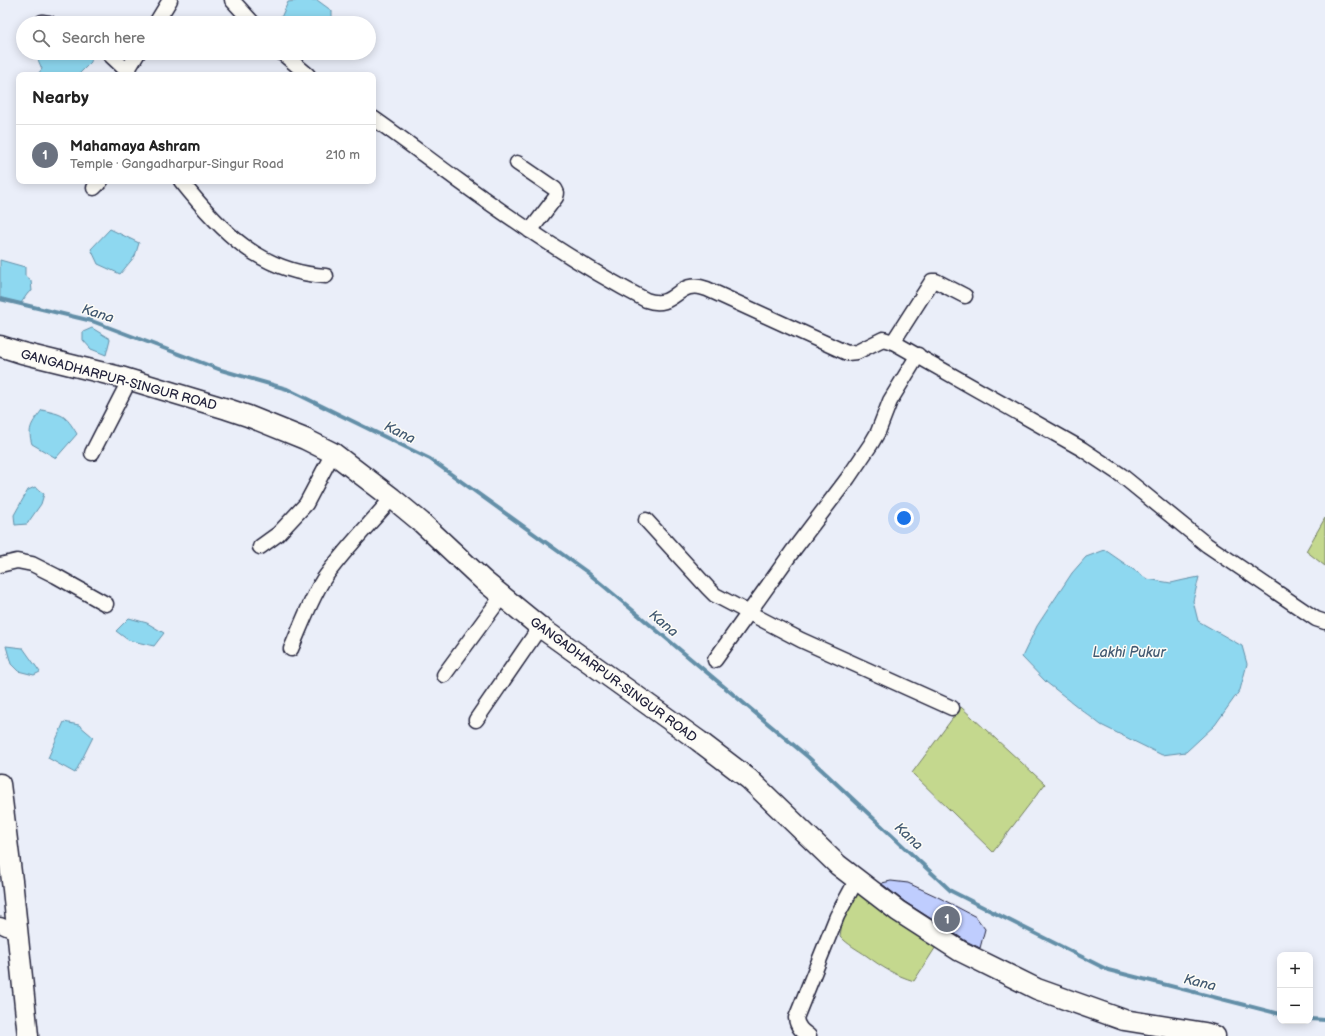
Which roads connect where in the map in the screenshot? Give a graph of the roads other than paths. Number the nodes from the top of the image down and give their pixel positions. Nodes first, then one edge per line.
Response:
1 (170, 0) edge
2 (232, 0) edge
3 (160, 16) edge
4 (246, 16) edge
5 (115, 60) edge
6 (135, 60) edge
7 (290, 60) edge
8 (128, 72) edge
9 (129, 72) edge
10 (304, 72) edge
11 (376, 120) edge
12 (517, 163) dead end
13 (184, 184) edge
14 (530, 231) junction
15 (326, 276) dead end
16 (965, 296) dead end
17 (894, 342) junction
18 (0, 346) edge
19 (918, 355) junction
20 (130, 379) junction
21 (92, 453) dead end
22 (333, 453) junction
23 (392, 498) junction
24 (646, 520) dead end
25 (260, 547) dead end
26 (0, 565) edge
27 (502, 596) junction
28 (106, 604) dead end
29 (749, 612) junction
30 (1325, 622) edge
31 (540, 627) junction
32 (291, 649) dead end
33 (715, 660) dead end
34 (444, 675) dead end
35 (952, 708) dead end
36 (476, 720) dead end
37 (0, 784) edge
38 (857, 879) junction
39 (0, 926) edge
40 (18, 933) junction
41 (28, 1036) edge
42 (809, 1036) edge
43 (1215, 1036) edge

1 - 3 street
2 - 4 street
5 - 8 street
6 - 9 street
7 - 10 street
11 - 14 street
12 - 14 street
13 - 15 street
14 - 17 street
16 - 17 street
17 - 19 street
18 - 20 street, GANGADHARPUR-SINGUR ROAD
19 - 29 street
19 - 30 street
20 - 21 street
20 - 22 street, GANGADHARPUR-SINGUR ROAD
22 - 23 street, GANGADHARPUR-SINGUR ROAD
22 - 25 street
23 - 27 street, GANGADHARPUR-SINGUR ROAD
23 - 32 street
24 - 29 street
26 - 28 street
27 - 31 street, GANGADHARPUR-SINGUR ROAD
27 - 34 street
29 - 33 street
29 - 35 street
31 - 36 street
31 - 38 street, GANGADHARPUR-SINGUR ROAD
37 - 40 street
38 - 42 street
38 - 43 street, GANGADHARPUR-SINGUR ROAD
39 - 40 street
40 - 41 street

